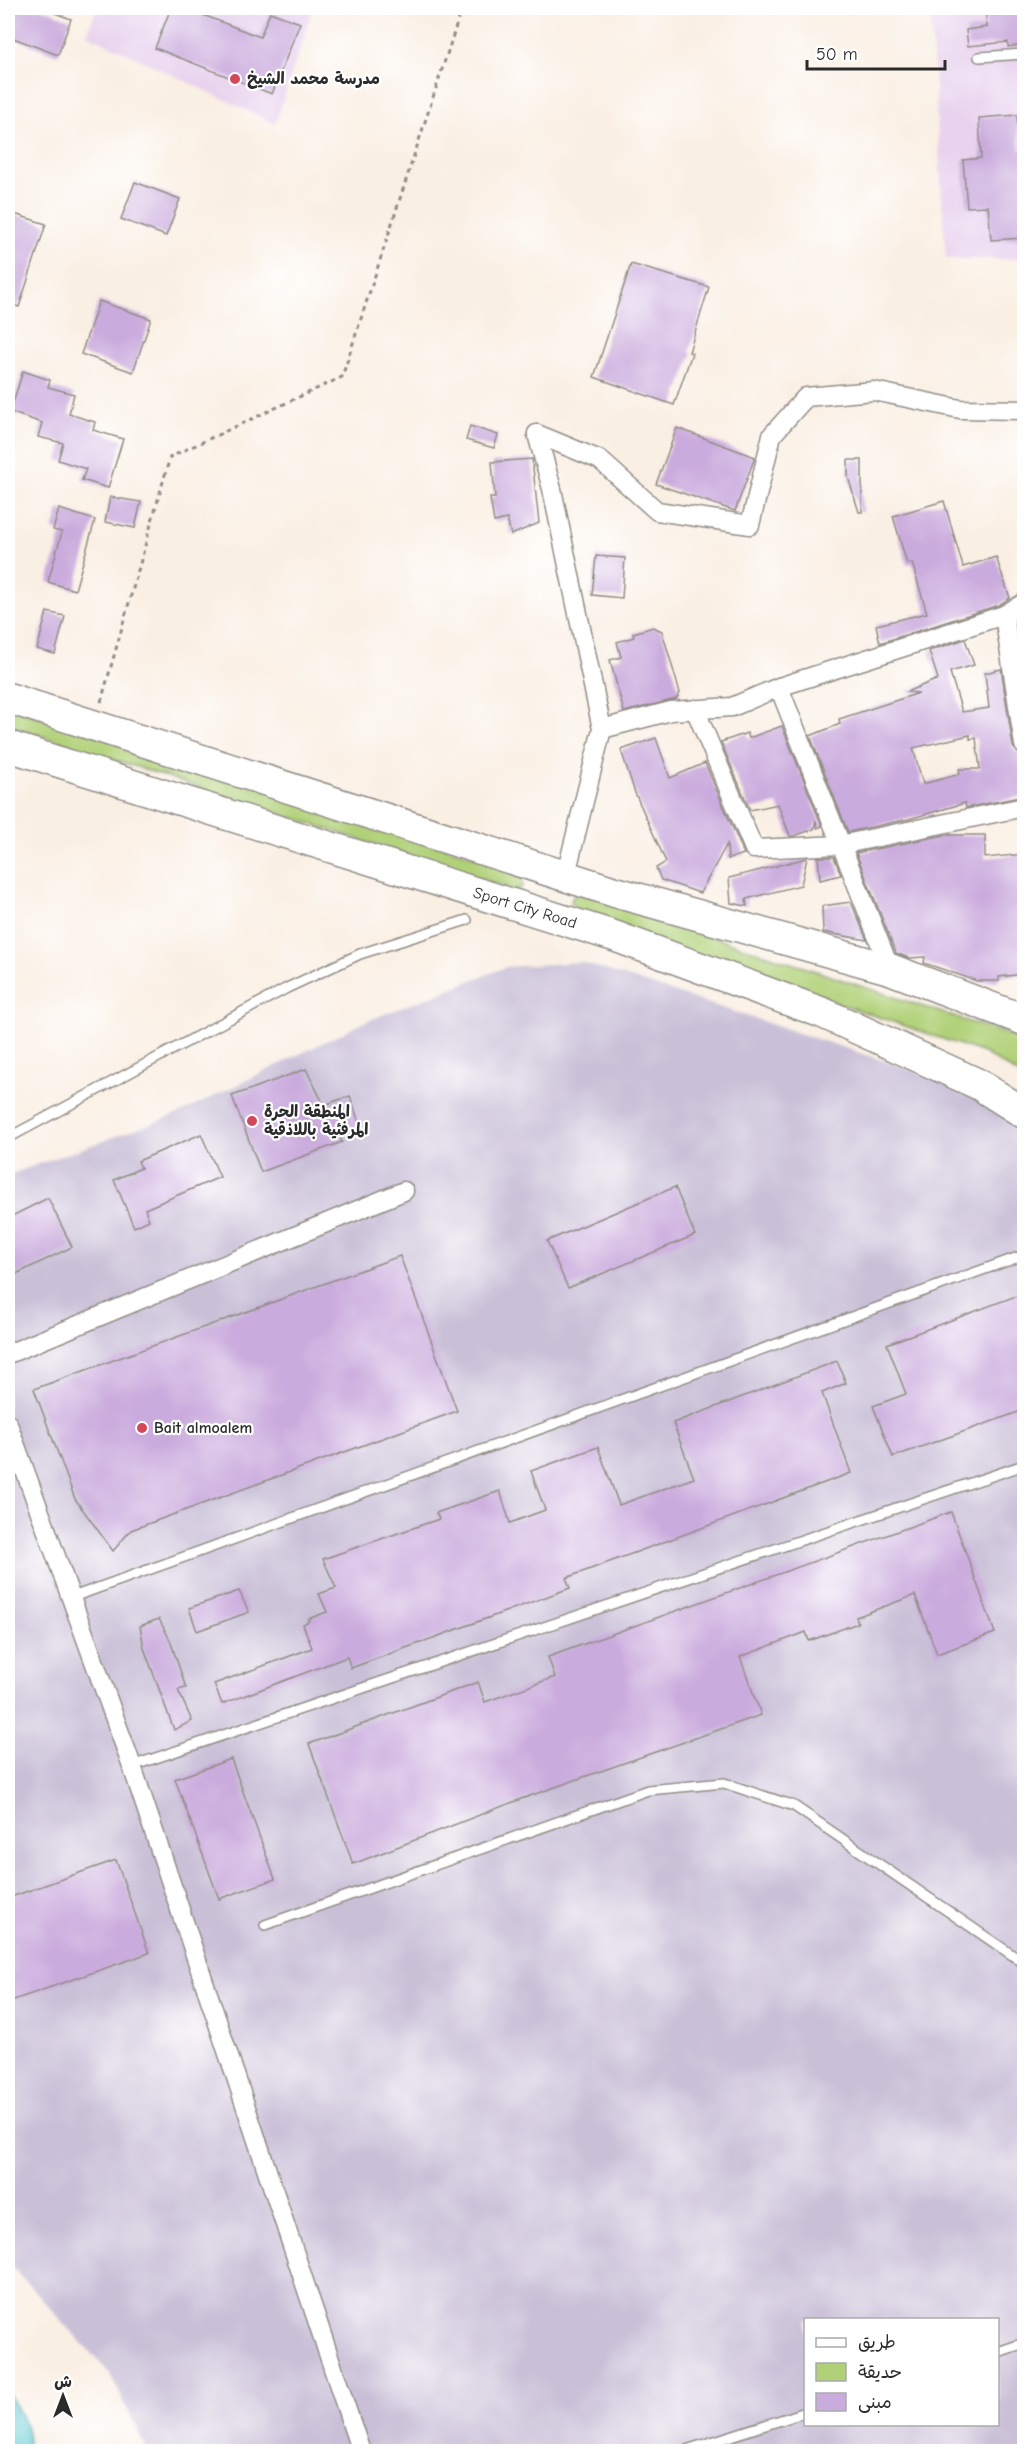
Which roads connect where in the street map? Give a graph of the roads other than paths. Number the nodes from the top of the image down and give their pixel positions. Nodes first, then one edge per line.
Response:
1 (1024, 54) edge
2 (979, 57) dead end
3 (1024, 410) edge
4 (1024, 603) edge
5 (1004, 615) junction
6 (780, 687) junction
7 (8, 698) edge
8 (695, 709) junction
9 (602, 729) junction
10 (1024, 745) edge
11 (8, 746) edge
12 (1024, 807) edge
13 (840, 845) junction
14 (566, 874) junction
15 (467, 920) dead end
16 (890, 969) junction
17 (1024, 1020) edge
18 (1024, 1113) edge
19 (8, 1138) edge
20 (404, 1191) dead end
21 (1024, 1255) edge
22 (8, 1354) edge
23 (8, 1424) edge
24 (1024, 1465) edge
25 (70, 1598) junction
26 (132, 1766) junction
27 (265, 1924) dead end
28 (1024, 1964) edge
29 (1024, 2343) edge
30 (999, 2352) edge
31 (804, 2413) edge
32 (361, 2451) edge
33 (680, 2451) edge

1 - 2 lane
3 - 9 street
4 - 5 street
5 - 6 street
5 - 10 street
6 - 8 street
6 - 13 street
7 - 14 main road
8 - 9 street
8 - 13 street
9 - 14 street
11 - 18 main road, Sport City Road
12 - 13 street
13 - 16 street
14 - 16 main road
15 - 19 lane
16 - 17 main road
20 - 22 street
21 - 25 lane
23 - 25 street
24 - 26 lane
25 - 26 street
26 - 32 street
27 - 28 lane
29 - 30 lane
31 - 33 lane

